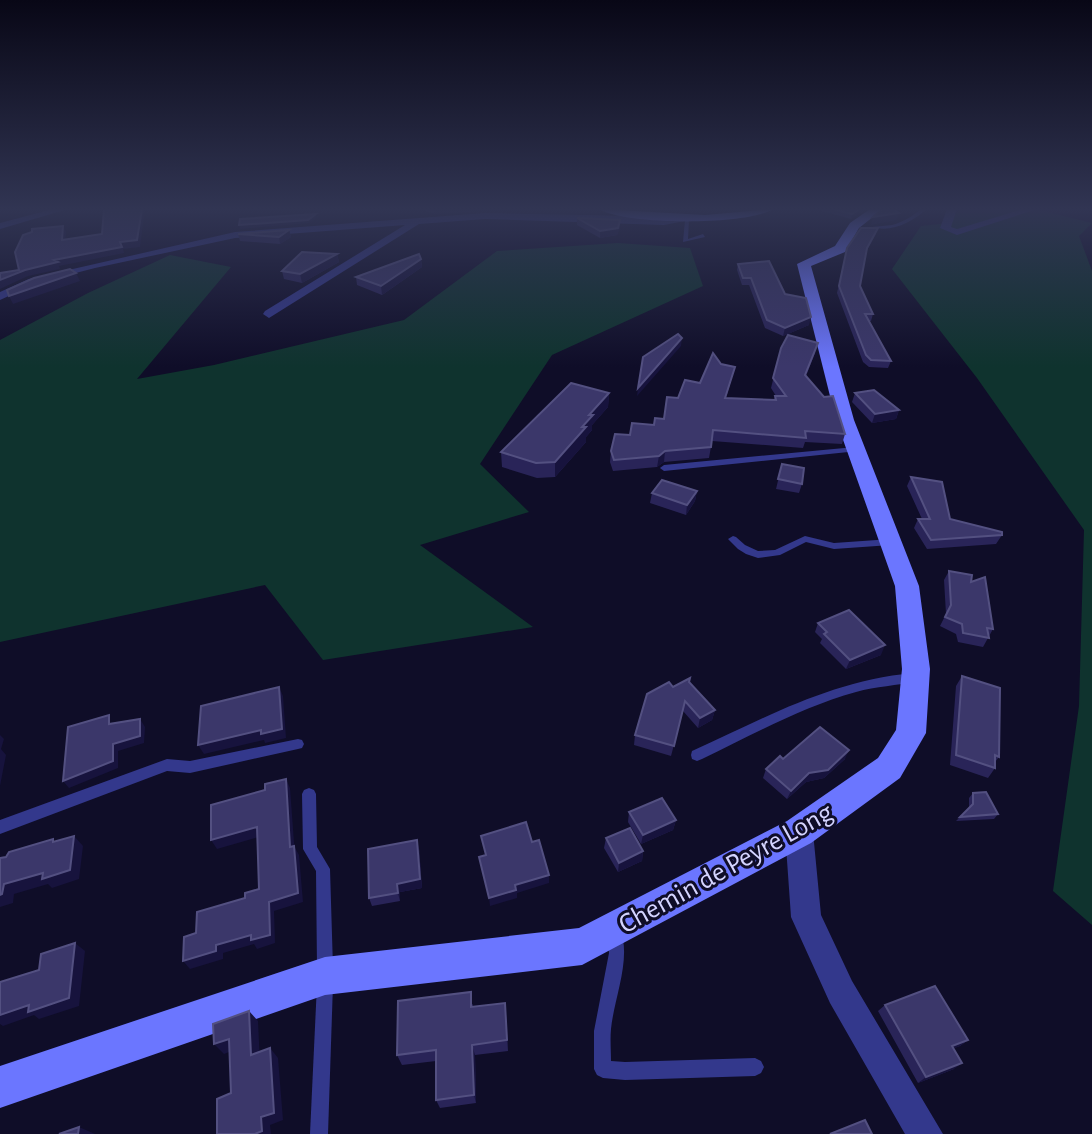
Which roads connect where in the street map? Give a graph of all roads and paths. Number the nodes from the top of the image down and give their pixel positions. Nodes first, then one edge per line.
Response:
1 (108, 262) edge
2 (353, 262) edge
3 (809, 262) edge
4 (0, 296) edge
5 (269, 314) dead end
6 (855, 449) junction
7 (664, 468) dead end
8 (733, 539) dead end
9 (891, 542) junction
10 (915, 678) junction
11 (298, 744) dead end
12 (697, 755) dead end
13 (309, 794) dead end
14 (0, 827) edge
15 (799, 832) junction
16 (615, 928) junction
17 (325, 976) junction
18 (755, 1067) dead end
19 (0, 1087) edge
20 (319, 1134) edge
21 (925, 1134) edge

1 - 4 street
2 - 5 street
3 - 6 street, Chemin de Peyre Long
6 - 7 lane
6 - 9 street, Chemin de Peyre Long
8 - 9 lane
9 - 10 street, Chemin de Peyre Long
10 - 12 lane
10 - 15 street, Chemin de Peyre Long
11 - 14 lane
13 - 17 lane
15 - 16 street, Chemin de Peyre Long
15 - 21 street
16 - 17 street, Chemin de Peyre Long
16 - 18 lane
17 - 19 street, Chemin de Peyre Long
17 - 20 lane

